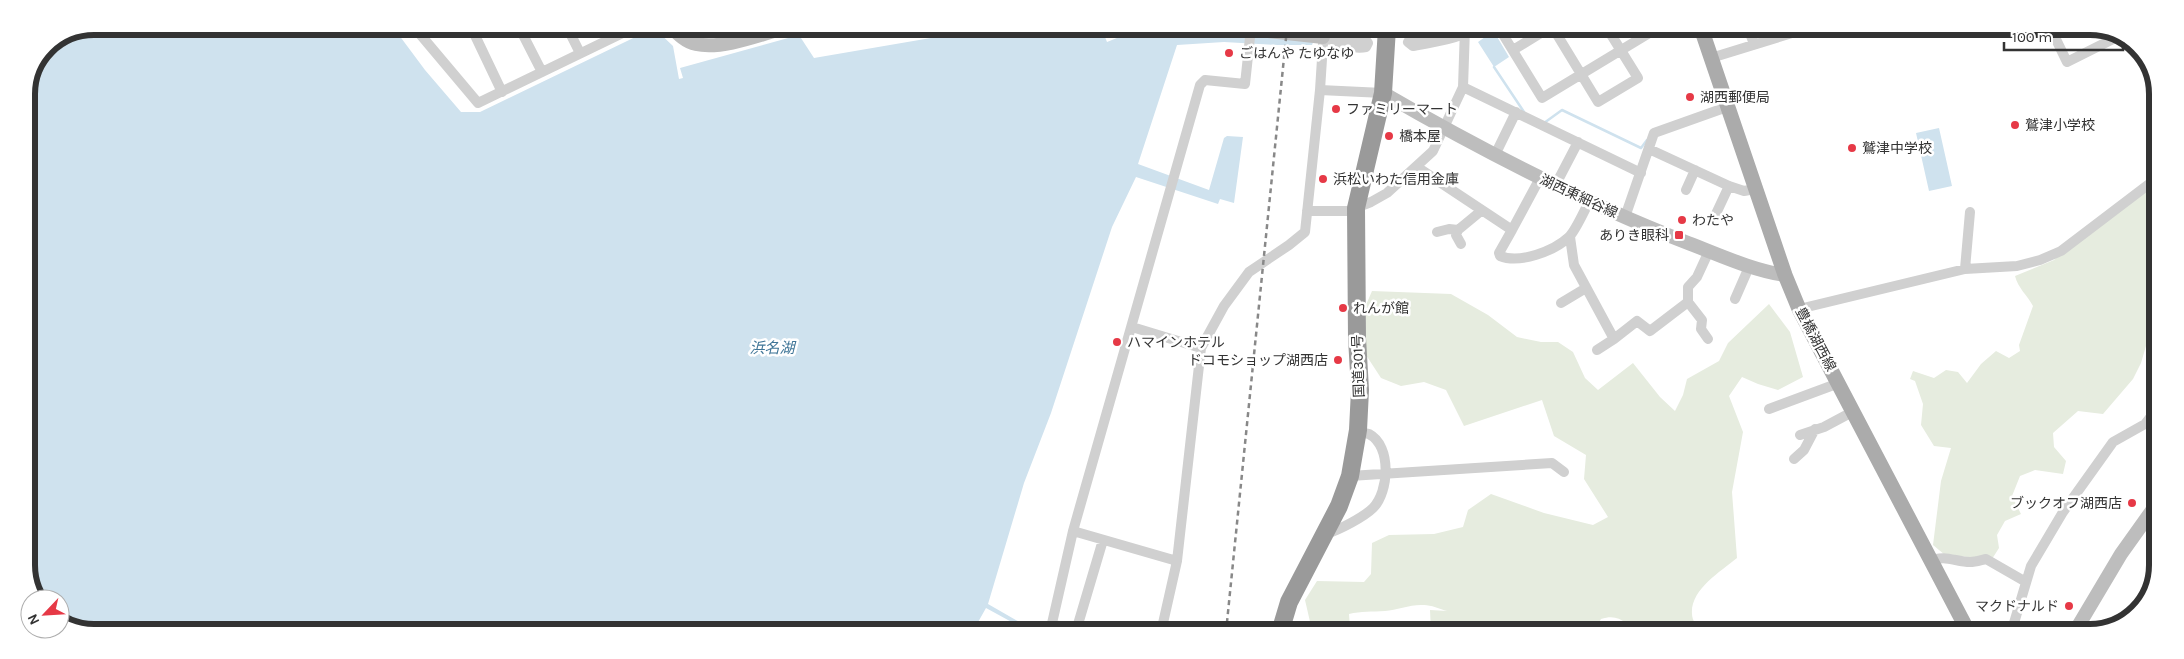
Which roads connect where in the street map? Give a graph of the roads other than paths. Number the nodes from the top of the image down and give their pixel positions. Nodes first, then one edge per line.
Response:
1 (421, 35) edge
2 (475, 35) edge
3 (523, 35) edge
4 (571, 35) edge
5 (609, 35) edge
6 (680, 35) edge
7 (752, 35) edge
8 (1250, 35) edge
9 (1323, 35) edge
10 (1387, 35) edge
11 (1465, 35) edge
12 (1503, 35) edge
13 (1538, 35) edge
14 (1557, 35) edge
15 (1611, 35) edge
16 (1647, 35) edge
17 (1704, 35) edge
18 (1751, 35) edge
19 (1784, 35) edge
20 (2054, 35) edge
21 (2112, 40) edge
22 (1754, 44) junction
23 (1513, 50) junction
24 (1620, 51) junction
25 (580, 53) junction
26 (1711, 58) junction
27 (542, 72) junction
28 (1581, 74) junction
29 (1463, 87) junction
30 (1320, 90) junction
31 (502, 92) junction
32 (1383, 93) junction
33 (1727, 107) junction
34 (1516, 112) junction
35 (1443, 128) junction
36 (1578, 142) junction
37 (1649, 149) junction
38 (1495, 155) junction
39 (1417, 167) junction
40 (1695, 170) junction
41 (1641, 173) junction
42 (1540, 178) junction
43 (2149, 184) edge
44 (1556, 186) junction
45 (1729, 186) junction
46 (1755, 189) junction
47 (1686, 190) dead end
48 (1589, 202) junction
49 (1356, 208) junction
50 (1481, 210) junction
51 (1307, 211) junction
52 (1970, 212) dead end
53 (1625, 217) junction
54 (1714, 218) dead end
55 (1458, 230) junction
56 (1512, 230) junction
57 (1437, 232) dead end
58 (1570, 237) junction
59 (1461, 244) dead end
60 (1708, 251) junction
61 (1749, 266) junction
62 (1965, 269) junction
63 (1785, 275) junction
64 (1586, 288) junction
65 (1735, 299) dead end
66 (1688, 302) junction
67 (1560, 303) dead end
68 (1799, 309) junction
69 (1132, 328) junction
70 (1708, 339) dead end
71 (1614, 340) junction
72 (1201, 348) junction
73 (1597, 350) dead end
74 (1839, 382) junction
75 (1769, 409) dead end
76 (1854, 411) junction
77 (2149, 419) edge
78 (1815, 429) junction
79 (1358, 433) junction
80 (1800, 435) dead end
81 (1794, 459) dead end
82 (1564, 472) dead end
83 (1386, 473) junction
84 (1350, 476) junction
85 (2149, 515) edge
86 (1073, 531) junction
87 (1326, 534) junction
88 (1103, 540) junction
89 (1176, 561) junction
90 (1931, 561) junction
91 (2026, 582) junction
92 (1052, 624) edge
93 (1079, 624) edge
94 (1162, 624) edge
95 (1282, 624) edge
96 (1964, 624) edge
97 (2014, 624) edge
98 (2079, 624) edge

1 - 31 street
2 - 31 street
3 - 27 street
4 - 25 street
5 - 25 street
6 - 7 main road
8 - 69 street
9 - 30 street
10 - 32 highway, 国道301号
11 - 29 street
12 - 23 street
13 - 23 street
14 - 28 street
15 - 24 street
16 - 24 street
17 - 26 main road, 豊橋湖西線
18 - 22 street
19 - 22 street
20 - 21 street
22 - 26 street
23 - 28 street
24 - 28 street
24 - 28 street
25 - 27 street
26 - 33 main road, 豊橋湖西線
27 - 31 street
29 - 34 street
29 - 35 street
30 - 32 street
30 - 51 street
32 - 35 main road, 湖西東細谷線
32 - 49 highway, 国道301号
33 - 37 street
33 - 46 main road, 豊橋湖西線
34 - 36 street
34 - 38 street
35 - 38 main road, 湖西東細谷線
35 - 39 street
36 - 41 street
36 - 44 street
37 - 40 street
37 - 41 street
38 - 42 main road, 湖西東細谷線
39 - 49 street
39 - 50 street
40 - 45 street
40 - 47 street
41 - 53 street
42 - 44 main road, 湖西東細谷線
42 - 56 street
43 - 62 street
44 - 48 main road, 湖西東細谷線
45 - 46 street
45 - 54 street
46 - 63 main road, 豊橋湖西線
48 - 53 main road, 湖西東細谷線
48 - 58 street
49 - 51 street
49 - 79 highway, 国道301号
50 - 55 street
50 - 56 street
51 - 72 street
52 - 62 street
53 - 60 main road, 湖西東細谷線
55 - 57 street
55 - 59 street
56 - 58 street
58 - 64 street
60 - 61 main road, 湖西東細谷線
60 - 66 street
61 - 63 main road, 湖西東細谷線
61 - 65 street
62 - 68 street
63 - 68 main road, 豊橋湖西線
64 - 67 street
64 - 71 street
66 - 70 street
66 - 71 street
68 - 74 main road, 豊橋湖西線
69 - 72 street
69 - 86 street
71 - 73 street
72 - 89 street
74 - 75 street
74 - 76 main road, 豊橋湖西線
76 - 78 street
76 - 90 main road, 豊橋湖西線
77 - 91 street
78 - 80 street
78 - 81 street
79 - 83 street
79 - 84 highway, 国道301号
82 - 83 street
83 - 84 street
83 - 87 street
84 - 87 highway, 国道301号
85 - 98 main road
86 - 88 street
86 - 92 street
87 - 95 highway, 国道301号
88 - 89 street
88 - 93 street
89 - 94 street
90 - 91 street
90 - 96 main road, 豊橋湖西線
91 - 97 street

